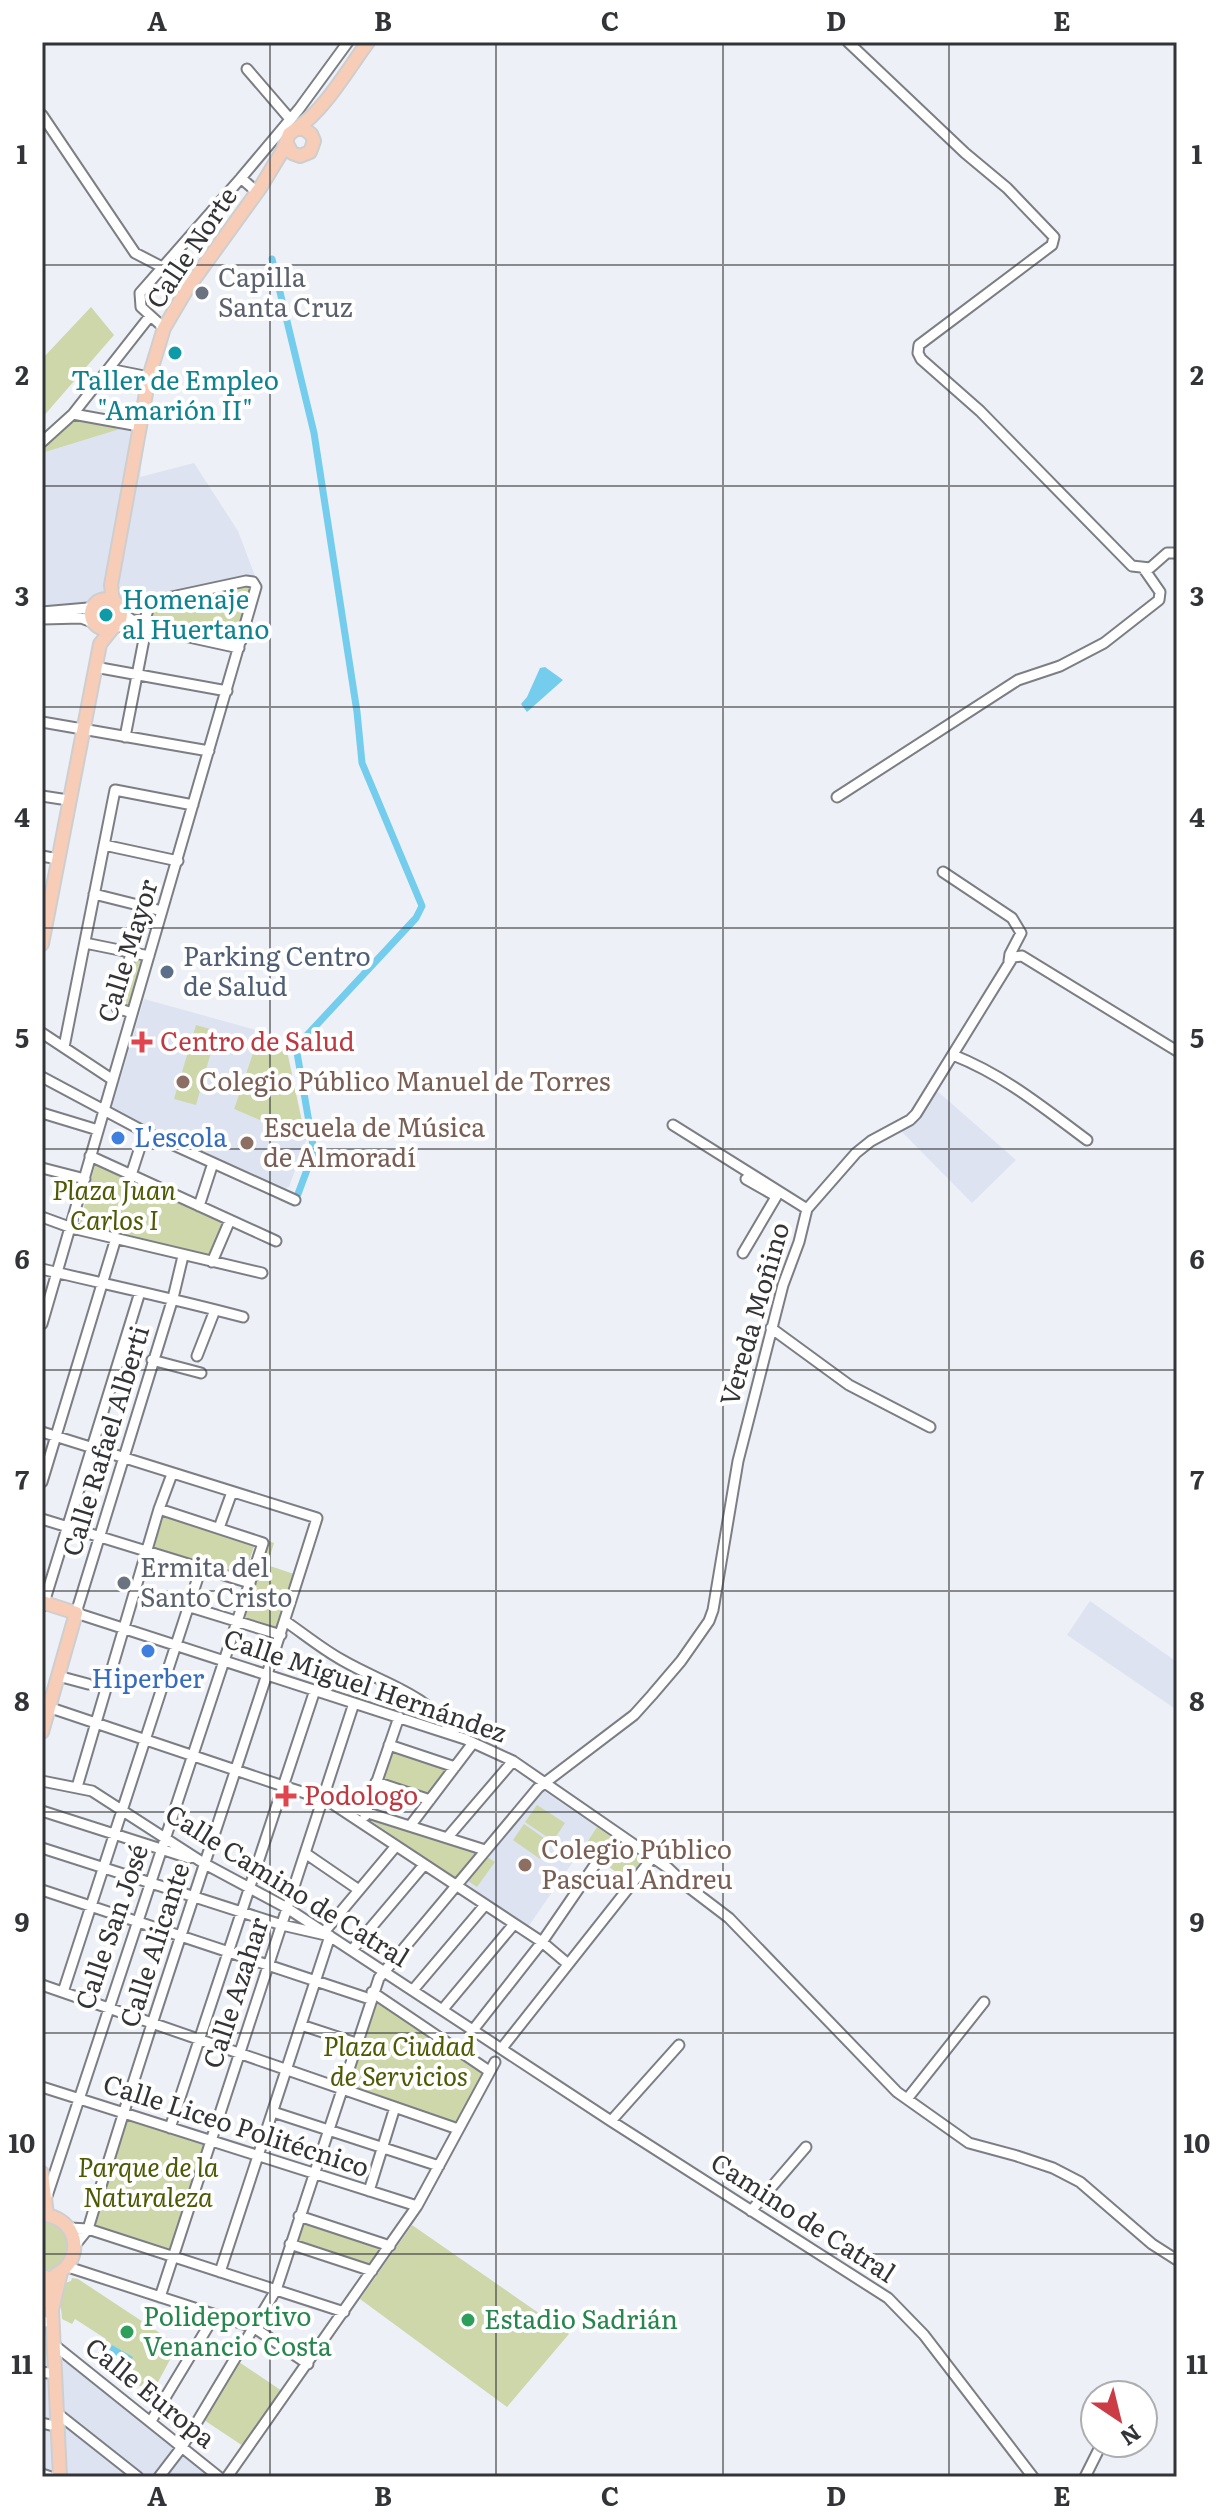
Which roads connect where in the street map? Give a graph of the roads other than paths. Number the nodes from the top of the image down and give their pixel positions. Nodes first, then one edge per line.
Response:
1 (348, 42) edge
2 (368, 42) edge
3 (848, 42) edge
4 (247, 69) dead end
5 (333, 89) junction
6 (42, 115) edge
7 (293, 124) junction
8 (313, 138) junction
9 (286, 142) junction
10 (300, 156) junction
11 (241, 178) junction
12 (259, 190) junction
13 (164, 268) junction
14 (150, 316) junction
15 (164, 328) junction
16 (109, 369) junction
17 (149, 377) junction
18 (73, 414) junction
19 (139, 426) junction
20 (42, 442) edge
21 (1177, 553) edge
22 (1144, 569) junction
23 (107, 604) junction
24 (42, 612) edge
25 (42, 619) edge
26 (94, 624) junction
27 (145, 626) junction
28 (114, 628) junction
29 (100, 644) junction
30 (240, 644) junction
31 (95, 667) junction
32 (137, 675) junction
33 (227, 691) junction
34 (42, 722) edge
35 (83, 731) junction
36 (125, 737) junction
37 (209, 751) junction
38 (42, 796) edge
39 (837, 797) dead end
40 (68, 800) junction
41 (193, 805) junction
42 (104, 845) junction
43 (42, 856) edge
44 (58, 859) junction
45 (178, 861) junction
46 (943, 872) dead end
47 (94, 894) junction
48 (162, 911) junction
49 (85, 943) junction
50 (42, 944) edge
51 (131, 953) junction
52 (149, 956) junction
53 (1009, 961) junction
54 (132, 1013) junction
55 (42, 1033) edge
56 (64, 1047) junction
57 (1177, 1051) edge
58 (953, 1055) junction
59 (42, 1077) edge
60 (113, 1080) junction
61 (104, 1110) junction
62 (42, 1113) edge
63 (673, 1125) dead end
64 (98, 1130) junction
65 (145, 1132) junction
66 (1087, 1140) dead end
67 (90, 1156) junction
68 (213, 1163) junction
69 (42, 1168) edge
70 (131, 1175) junction
71 (85, 1179) junction
72 (746, 1179) dead end
73 (776, 1197) junction
74 (295, 1200) dead end
75 (199, 1206) junction
76 (806, 1212) junction
77 (42, 1217) edge
78 (230, 1220) junction
79 (72, 1228) junction
80 (116, 1238) junction
81 (276, 1241) dead end
82 (743, 1253) dead end
83 (183, 1256) junction
84 (212, 1262) junction
85 (42, 1269) edge
86 (58, 1272) junction
87 (262, 1273) dead end
88 (102, 1283) junction
89 (140, 1292) junction
90 (173, 1298) junction
91 (215, 1310) junction
92 (243, 1317) dead end
93 (42, 1324) edge
94 (771, 1328) junction
95 (197, 1356) dead end
96 (152, 1360) junction
97 (201, 1373) dead end
98 (930, 1427) dead end
99 (42, 1432) edge
100 (55, 1437) junction
101 (92, 1449) junction
102 (124, 1459) junction
103 (172, 1474) junction
104 (42, 1482) edge
105 (232, 1492) junction
106 (159, 1509) junction
107 (42, 1519) edge
108 (68, 1527) junction
109 (219, 1528) junction
110 (100, 1537) junction
111 (147, 1551) junction
112 (201, 1568) junction
113 (250, 1583) junction
114 (135, 1590) junction
115 (43, 1604) edge
116 (189, 1607) junction
117 (76, 1613) junction
118 (285, 1621) junction
119 (238, 1622) junction
120 (123, 1628) junction
121 (281, 1635) junction
122 (176, 1645) junction
123 (225, 1661) junction
124 (268, 1675) junction
125 (58, 1676) junction
126 (88, 1684) dead end
127 (315, 1690) junction
128 (354, 1703) junction
129 (45, 1706) edge
130 (399, 1717) junction
131 (95, 1723) junction
132 (42, 1732) edge
133 (456, 1736) junction
134 (145, 1740) junction
135 (473, 1743) junction
136 (389, 1745) junction
137 (193, 1756) junction
138 (513, 1761) junction
139 (455, 1767) junction
140 (236, 1770) junction
141 (42, 1781) edge
142 (376, 1782) junction
143 (545, 1783) junction
144 (283, 1786) junction
145 (77, 1787) junction
146 (323, 1798) junction
147 (430, 1800) junction
148 (122, 1810) junction
149 (42, 1811) edge
150 (366, 1812) junction
151 (362, 1823) junction
152 (410, 1826) junction
153 (114, 1834) junction
154 (165, 1838) junction
155 (447, 1838) junction
156 (396, 1846) junction
157 (42, 1848) edge
158 (162, 1849) junction
159 (485, 1850) junction
160 (305, 1853) junction
161 (653, 1857) junction
162 (599, 1859) dead end
163 (202, 1863) junction
164 (424, 1865) junction
165 (103, 1868) junction
166 (150, 1883) junction
167 (456, 1886) junction
168 (249, 1889) junction
169 (42, 1890) edge
170 (359, 1890) junction
171 (194, 1897) junction
172 (485, 1905) junction
173 (91, 1906) junction
174 (287, 1908) junction
175 (242, 1912) junction
176 (137, 1922) junction
177 (514, 1924) junction
178 (282, 1925) junction
179 (327, 1934) junction
180 (181, 1936) junction
181 (542, 1942) junction
182 (352, 1950) junction
183 (228, 1952) junction
184 (568, 1964) junction
185 (268, 1966) junction
186 (384, 1971) junction
187 (315, 1981) junction
188 (42, 1985) edge
189 (413, 1990) junction
190 (63, 1992) junction
191 (371, 1996) junction
192 (984, 2002) dead end
193 (108, 2008) junction
194 (443, 2009) junction
195 (152, 2023) junction
196 (301, 2025) junction
197 (473, 2030) junction
198 (199, 2039) junction
199 (356, 2043) junction
200 (679, 2045) dead end
201 (502, 2048) junction
202 (240, 2053) junction
203 (287, 2070) junction
204 (42, 2087) edge
205 (341, 2089) junction
206 (78, 2098) junction
207 (907, 2099) junction
208 (395, 2107) junction
209 (273, 2112) junction
210 (122, 2113) junction
211 (611, 2121) junction
212 (170, 2128) junction
213 (458, 2129) junction
214 (327, 2130) junction
215 (211, 2141) junction
216 (806, 2147) dead end
217 (383, 2148) junction
218 (258, 2156) junction
219 (439, 2166) junction
220 (42, 2173) edge
221 (313, 2173) junction
222 (369, 2191) junction
223 (44, 2203) edge
224 (417, 2206) junction
225 (751, 2211) junction
226 (299, 2216) junction
227 (70, 2228) junction
228 (88, 2229) junction
229 (76, 2244) junction
230 (290, 2244) junction
231 (390, 2246) junction
232 (173, 2257) junction
233 (1177, 2260) edge
234 (64, 2269) junction
235 (372, 2271) junction
236 (220, 2272) junction
237 (43, 2277) edge
238 (276, 2290) junction
239 (160, 2297) junction
240 (344, 2312) junction
241 (215, 2315) junction
242 (44, 2321) edge
243 (253, 2327) junction
244 (53, 2344) junction
245 (308, 2364) junction
246 (45, 2373) edge
247 (57, 2413) junction
248 (151, 2421) junction
249 (46, 2424) edge
250 (182, 2447) junction
251 (1094, 2459) edge
252 (42, 2474) edge
253 (51, 2477) edge
254 (60, 2477) edge
255 (138, 2477) edge
256 (159, 2477) edge
257 (219, 2477) edge
258 (227, 2477) edge
259 (1033, 2477) edge
260 (1085, 2477) edge

1 - 7 street
2 - 5 main road
3 - 22 street
4 - 7 street
5 - 7 main road
5 - 8 main road
6 - 13 street
7 - 8 main road
7 - 9 main road
7 - 11 street
8 - 10 main road
9 - 10 main road
9 - 12 main road
10 - 12 main road
11 - 12 street
11 - 13 street
12 - 15 main road, Calle Norte
13 - 14 street
14 - 15 street
14 - 16 street
15 - 17 main road, Calle Norte
16 - 17 street
16 - 18 street
17 - 19 main road, Calle Norte
18 - 19 street
18 - 20 street
19 - 23 main road, Calle Norte
21 - 22 street
22 - 39 street
23 - 24 street
23 - 26 main road
23 - 27 street
23 - 28 main road
25 - 26 street
26 - 28 main road
26 - 29 main road
27 - 28 street
27 - 30 street
27 - 30 street, Calle Mayor
27 - 32 street
28 - 29 main road
29 - 31 main road
30 - 33 street, Calle Mayor
31 - 32 street
31 - 35 main road
32 - 33 street
32 - 36 street
33 - 37 street, Calle Mayor
34 - 35 street
35 - 36 street
35 - 40 main road
36 - 37 street
37 - 41 street, Calle Mayor
38 - 40 street
40 - 44 main road
41 - 42 street
41 - 45 street, Calle Mayor
42 - 45 street
42 - 47 street
43 - 44 street
44 - 50 main road
45 - 48 street, Calle Mayor
46 - 53 street, Vereda Moñino
47 - 48 street
47 - 49 street
48 - 52 street, Calle Mayor
49 - 51 street
49 - 56 street
51 - 52 street
51 - 54 street
52 - 54 street, Calle Mayor
53 - 57 street
53 - 58 street, Vereda Moñino
54 - 60 street, Calle Mayor
55 - 56 street
56 - 60 street
58 - 66 street
58 - 76 street, Vereda Moñino
59 - 61 street
60 - 61 street, Calle Mayor
61 - 64 street, Calle Mayor
61 - 65 street
62 - 64 street
63 - 76 street
64 - 67 street, Calle Mayor
65 - 68 street
65 - 70 street
67 - 70 street
67 - 71 street, Calle Mayor
68 - 74 street
68 - 75 street
69 - 71 street
70 - 75 street
71 - 79 street, Calle Mayor
72 - 73 street
73 - 76 street
73 - 82 street
75 - 78 street
76 - 94 street, Vereda Moñino
77 - 79 street
78 - 81 street
78 - 84 street
79 - 80 street
79 - 86 street, Calle Mayor
80 - 83 street
80 - 88 street
83 - 84 street
83 - 90 street, Calle Rafael Alberti
84 - 87 street
85 - 86 street
86 - 88 street
86 - 93 street, Calle Mayor
88 - 89 street
88 - 100 street
89 - 90 street
89 - 101 street
90 - 91 street
90 - 96 street, Calle Rafael Alberti
91 - 92 street
91 - 95 street
94 - 98 street
94 - 143 street, Vereda Moñino
96 - 97 street
96 - 102 street, Calle Rafael Alberti
99 - 100 street
100 - 101 street
100 - 104 street
101 - 102 street
101 - 108 street
102 - 103 street
102 - 110 street, Calle Rafael Alberti
103 - 105 street
103 - 106 street
105 - 109 street
105 - 118 street, Calle Alicante
106 - 109 street
106 - 111 street
107 - 108 street
108 - 110 street
108 - 115 street
109 - 113 street, Calle San José
110 - 111 street
110 - 117 street, Calle Rafael Alberti
111 - 112 street
111 - 114 street
112 - 113 street
112 - 116 street
113 - 119 street, Calle San José
114 - 116 street
114 - 120 street
115 - 117 main road, Calle Miguel Hernández
116 - 119 street
116 - 122 street
117 - 120 street, Calle Miguel Hernández
117 - 125 main road, Calle Rafael Alberti
118 - 121 street, Calle Alicante
118 - 133 street
119 - 121 street
119 - 123 street, Calle San José
120 - 122 street, Calle Miguel Hernández
120 - 131 street
121 - 124 street, Calle Alicante
122 - 123 street, Calle Miguel Hernández
122 - 134 street
123 - 124 street, Calle Miguel Hernández
123 - 137 street, Calle San José
124 - 127 street, Calle Miguel Hernández
124 - 140 street, Calle Alicante
125 - 126 street
125 - 129 main road, Calle Rafael Alberti
127 - 128 street, Calle Miguel Hernández
127 - 144 street
128 - 130 street, Calle Miguel Hernández
128 - 146 street, Calle Azahar
129 - 131 street
129 - 132 main road, Calle Rafael Alberti
130 - 133 street, Calle Miguel Hernández
130 - 136 street
131 - 134 street
131 - 145 street
133 - 135 street, Calle Miguel Hernández
134 - 137 street
134 - 148 street
135 - 138 street, Calle Miguel Hernández
135 - 139 street
136 - 139 street
136 - 142 street
137 - 140 street
137 - 154 street, Calle San José
138 - 143 street, Calle Miguel Hernández
138 - 155 street
139 - 147 street
140 - 144 street
140 - 163 street, Calle Alicante
141 - 145 street, Calle Camino de Catral
142 - 147 street
142 - 150 street
143 - 159 street, Vereda Moñino
143 - 161 street, Calle Miguel Hernández
144 - 146 street
144 - 168 street
145 - 148 street, Calle Camino de Catral
146 - 150 street
146 - 151 street
146 - 160 street, Calle Azahar
147 - 152 street
148 - 153 street
148 - 154 street, Calle Camino de Catral
149 - 153 street
150 - 151 street
150 - 152 street
151 - 156 street
152 - 155 street
153 - 158 street
153 - 165 street
154 - 158 street, Calle San José
154 - 163 street, Calle Camino de Catral
155 - 159 street
156 - 164 street
156 - 170 street
157 - 165 street
158 - 163 street
158 - 166 street, Calle San José
159 - 167 street, Vereda Moñino
160 - 170 street
160 - 174 street, Calle Azahar
161 - 184 street
161 - 207 street, Calle Miguel Hernández
162 - 181 street
163 - 168 street, Calle Camino de Catral
163 - 171 street, Calle Alicante
164 - 167 street
164 - 182 street
165 - 166 street
165 - 173 street
166 - 171 street
166 - 176 street, Calle San José
167 - 172 street
167 - 186 street, Vereda Moñino
168 - 174 street, Calle Camino de Catral
168 - 175 street
169 - 173 street
170 - 179 street
171 - 175 street
171 - 180 street, Calle Alicante
172 - 177 street
172 - 189 street
173 - 176 street
173 - 190 street
174 - 178 street, Calle Azahar
174 - 179 street, Calle Camino de Catral
175 - 178 street
175 - 183 street
176 - 180 street
176 - 193 street, Calle San José
177 - 181 street
177 - 194 street
178 - 179 street
178 - 185 street, Calle Azahar
179 - 182 street, Calle Camino de Catral
179 - 187 street
180 - 183 street
180 - 195 street, Calle Alicante
181 - 184 street
181 - 197 street
182 - 186 street, Calle Camino de Catral
183 - 185 street
183 - 198 street
184 - 201 street
185 - 187 street
185 - 202 street, Calle Azahar
186 - 189 street, Calle Camino de Catral
186 - 191 street, Vereda Moñino
187 - 191 street
187 - 196 street
188 - 190 street
189 - 194 street, Calle Camino de Catral
190 - 193 street
191 - 199 street, Vereda Moñino
191 - 213 street
192 - 207 street
193 - 195 street
193 - 206 street, Calle San José
194 - 197 street, Calle Camino de Catral
195 - 198 street
195 - 210 street, Calle Alicante
196 - 199 street
196 - 203 street
197 - 201 street, Calle Camino de Catral
198 - 202 street
198 - 212 street
199 - 205 street, Vereda Moñino
200 - 211 street
201 - 211 street, Camino de Catral
202 - 203 street
202 - 215 street, Calle Azahar
203 - 205 street
203 - 209 street
204 - 206 street, Calle Liceo Politécnico
205 - 208 street
205 - 214 street, Vereda Moñino
206 - 210 street, Calle Liceo Politécnico
206 - 223 street, Calle San José
207 - 233 street, Calle Miguel Hernández
208 - 213 street
208 - 217 street
209 - 214 street
209 - 218 street
210 - 212 street, Calle Liceo Politécnico
210 - 228 street, Calle Alicante
211 - 225 street, Camino de Catral
212 - 215 street, Calle Liceo Politécnico
213 - 219 street
214 - 217 street
214 - 221 street, Vereda Moñino
215 - 218 street, Calle Liceo Politécnico
215 - 232 street, Calle Azahar
216 - 225 street
217 - 219 street
217 - 222 street
218 - 221 street, Calle Liceo Politécnico
218 - 236 street
219 - 224 street
220 - 223 main road
221 - 222 street, Calle Liceo Politécnico
221 - 226 street, Vereda Moñino
222 - 224 street, Calle Liceo Politécnico
223 - 227 main road
224 - 231 street
225 - 259 street, Camino de Catral
226 - 230 street, Vereda Moñino
226 - 231 street
227 - 228 street
227 - 229 main road
228 - 229 street
228 - 232 street
229 - 234 main road
230 - 235 street
230 - 238 street, Vereda Moñino
231 - 235 street
232 - 236 street
232 - 239 street, Calle Azahar
234 - 237 main road
234 - 239 street
234 - 244 main road
235 - 240 street
236 - 238 street
237 - 242 main road
238 - 240 street
238 - 243 street, Vereda Moñino
239 - 241 street
240 - 245 street
241 - 243 street
241 - 248 street
242 - 246 main road
243 - 245 street
243 - 250 street, Vereda Moñino
244 - 247 main road
244 - 248 street, Calle Europa
245 - 258 street
246 - 249 main road
247 - 254 main road
247 - 255 street
248 - 250 street, Calle Europa
249 - 253 main road
250 - 256 street, Vereda Moñino
250 - 257 street, Calle Europa
251 - 260 street
252 - 253 street

